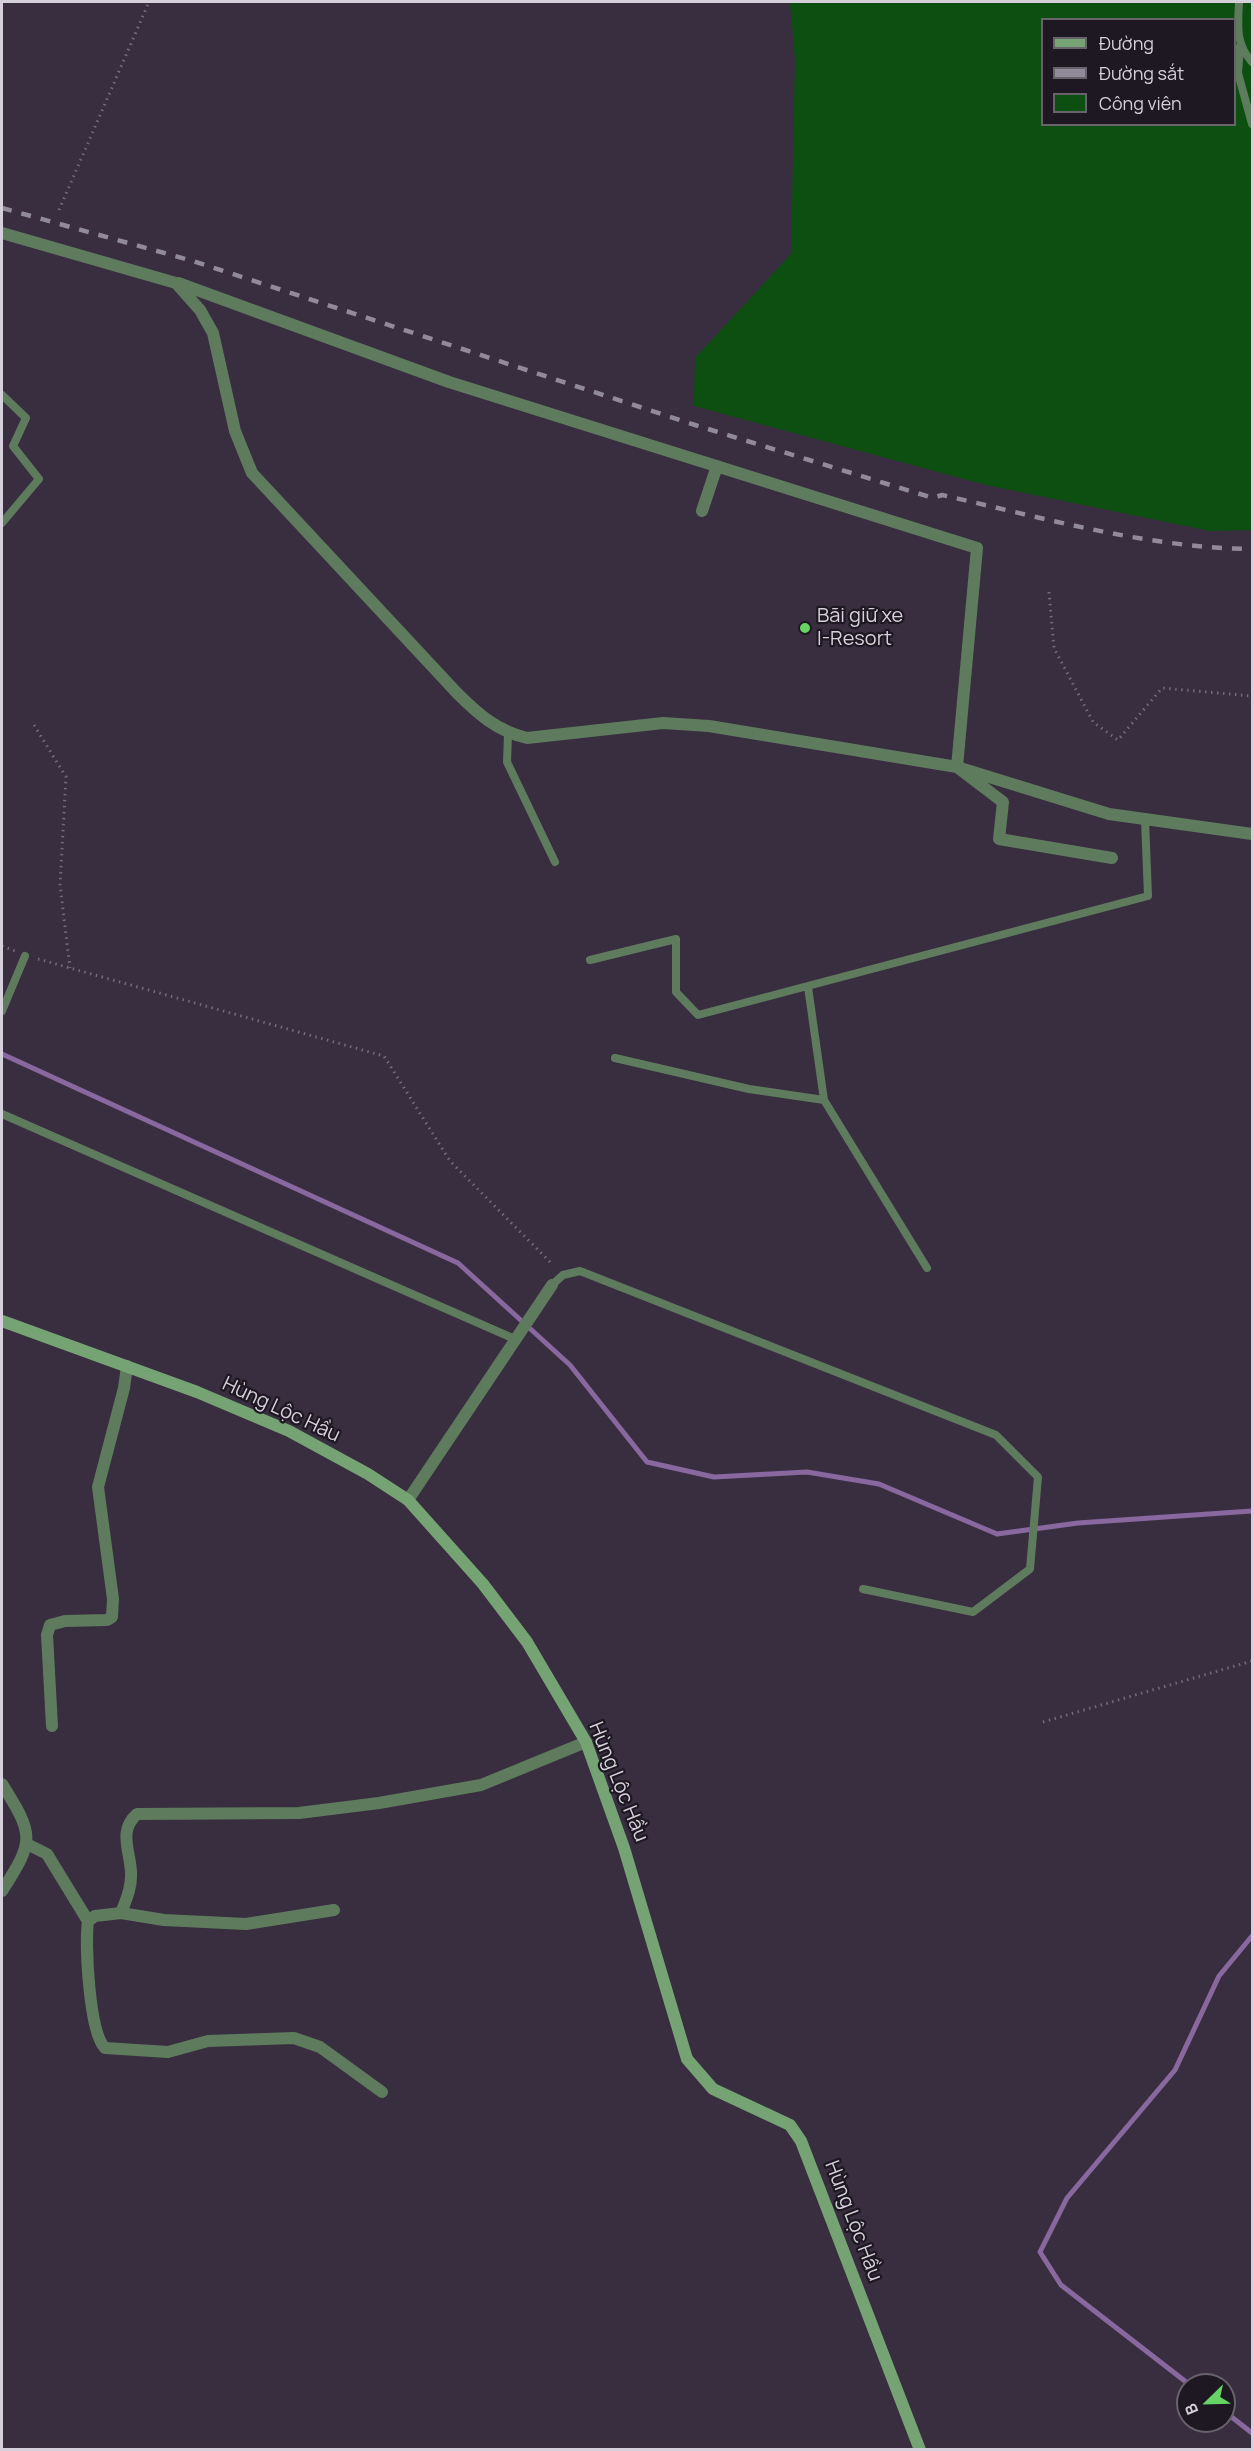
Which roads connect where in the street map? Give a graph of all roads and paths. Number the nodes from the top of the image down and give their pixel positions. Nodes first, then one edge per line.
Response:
1 (149, 2) edge
2 (1239, 2) edge
3 (1240, 46) junction
4 (1252, 62) edge
5 (1252, 124) edge
6 (59, 210) dead end
7 (2, 233) edge
8 (176, 283) junction
9 (2, 395) edge
10 (717, 466) junction
11 (702, 511) dead end
12 (2, 523) edge
13 (1049, 592) dead end
14 (1252, 696) edge
15 (34, 724) dead end
16 (508, 734) junction
17 (957, 767) junction
18 (1145, 820) junction
19 (1252, 834) edge
20 (1112, 858) dead end
21 (555, 862) dead end
22 (2, 946) edge
23 (25, 956) junction
24 (590, 960) dead end
25 (70, 968) junction
26 (808, 987) junction
27 (2, 1011) edge
28 (615, 1058) dead end
29 (824, 1100) junction
30 (2, 1114) edge
31 (927, 1268) dead end
32 (563, 1275) junction
33 (552, 1285) joint
34 (2, 1322) edge
35 (517, 1340) junction
36 (127, 1366) junction
37 (408, 1500) junction
38 (863, 1589) dead end
39 (1252, 1661) edge
40 (1043, 1722) dead end
41 (52, 1725) dead end
42 (586, 1742) junction
43 (2, 1784) edge
44 (28, 1845) junction
45 (2, 1891) edge
46 (334, 1910) dead end
47 (121, 1913) junction
48 (88, 1921) junction
49 (382, 2092) dead end
50 (920, 2450) edge

1 - 6 path
2 - 3 lane
3 - 4 lane
3 - 5 lane
7 - 8 street
8 - 10 street
8 - 16 street
9 - 12 lane
10 - 11 street
10 - 17 street
13 - 14 path
15 - 25 path
16 - 17 street
16 - 21 lane
17 - 18 street
17 - 20 street
18 - 19 street
18 - 26 lane
22 - 23 path
23 - 25 path
23 - 27 lane
24 - 26 lane
25 - 32 path
26 - 29 lane
28 - 29 lane
29 - 31 lane
30 - 35 lane
32 - 33 lane
32 - 38 lane
33 - 35 street
34 - 36 street, Hùng Lộc Hầu
35 - 37 street
36 - 37 street, Hùng Lộc Hầu
36 - 41 street
37 - 42 street, Hùng Lộc Hầu
39 - 40 path
42 - 47 street
42 - 50 street, Hùng Lộc Hầu
43 - 44 street
44 - 45 street
44 - 48 street
46 - 47 street
47 - 48 street
48 - 49 street

